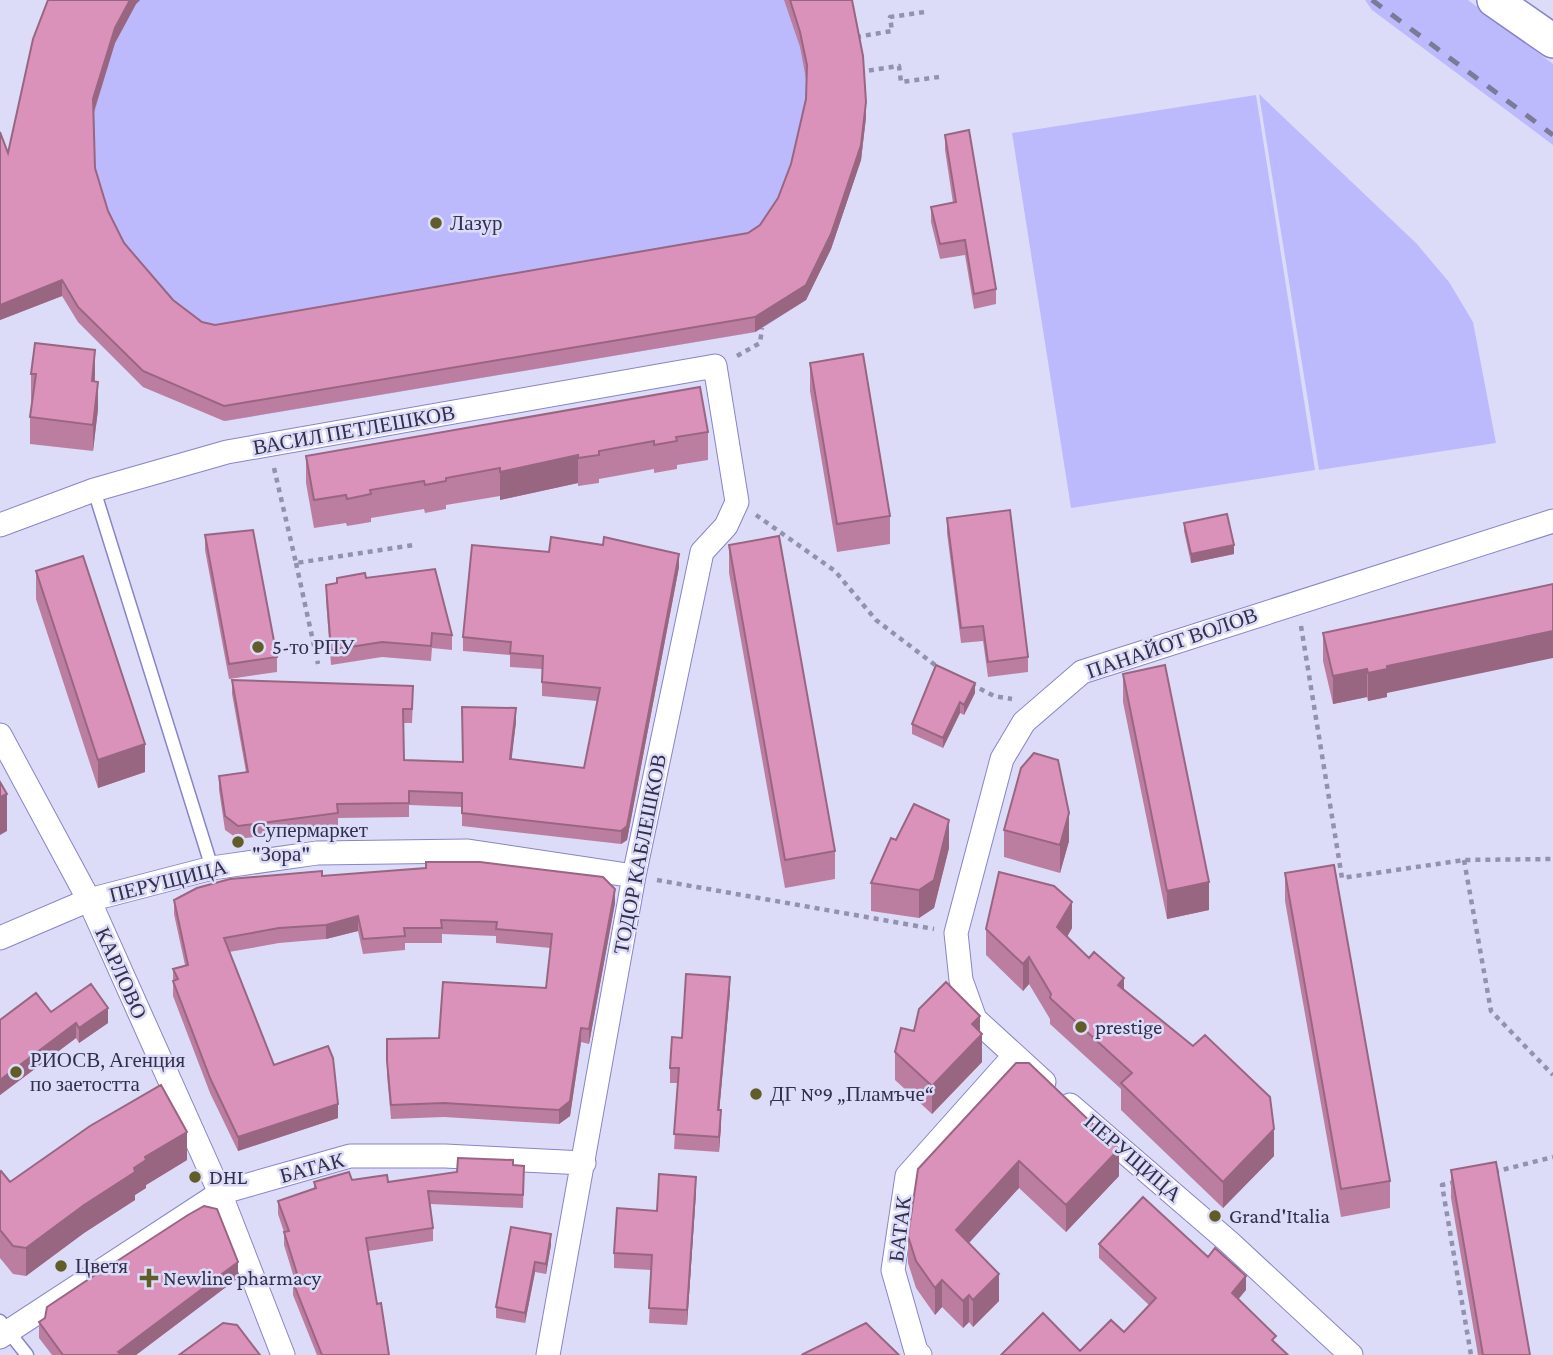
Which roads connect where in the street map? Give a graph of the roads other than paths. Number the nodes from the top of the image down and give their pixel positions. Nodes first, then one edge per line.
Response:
1 (1494, 0) edge
2 (1553, 41) edge
3 (94, 490) junction
4 (737, 502) joint
5 (1553, 521) edge
6 (0, 525) edge
7 (0, 735) edge
8 (212, 868) junction
9 (634, 876) junction
10 (89, 901) junction
11 (0, 938) edge
12 (961, 980) joint
13 (1014, 1056) junction
14 (584, 1163) junction
15 (220, 1194) junction
16 (3, 1330) edge
17 (27, 1355) edge
18 (283, 1355) edge
19 (548, 1355) edge
20 (920, 1355) edge
21 (1350, 1355) edge

1 - 2 main road
3 - 4 street, ВАСИЛ ПЕТЛЕШКОВ
3 - 6 street, ВАСИЛ ПЕТЛЕШКОВ
3 - 8 lane
4 - 9 street, ТОДОР КАБЛЕШКОВ
5 - 12 street, ПАНАЙОТ ВОЛОВ
7 - 10 street, КАРЛОВО
8 - 9 street, ПЕРУЩИЦА
8 - 10 street, ПЕРУЩИЦА
9 - 14 street, ТОДОР КАБЛЕШКОВ
10 - 11 street, ПЕРУЩИЦА
10 - 15 street, КАРЛОВО
12 - 13 street, ПЕРУЩИЦА
13 - 20 street, БАТАК
13 - 21 street, ПЕРУЩИЦА
14 - 15 street, БАТАК
14 - 19 street, ТОДОР КАБЛЕШКОВ
15 - 16 street, БАТАК
15 - 18 street, КАРЛОВО
16 - 17 lane

